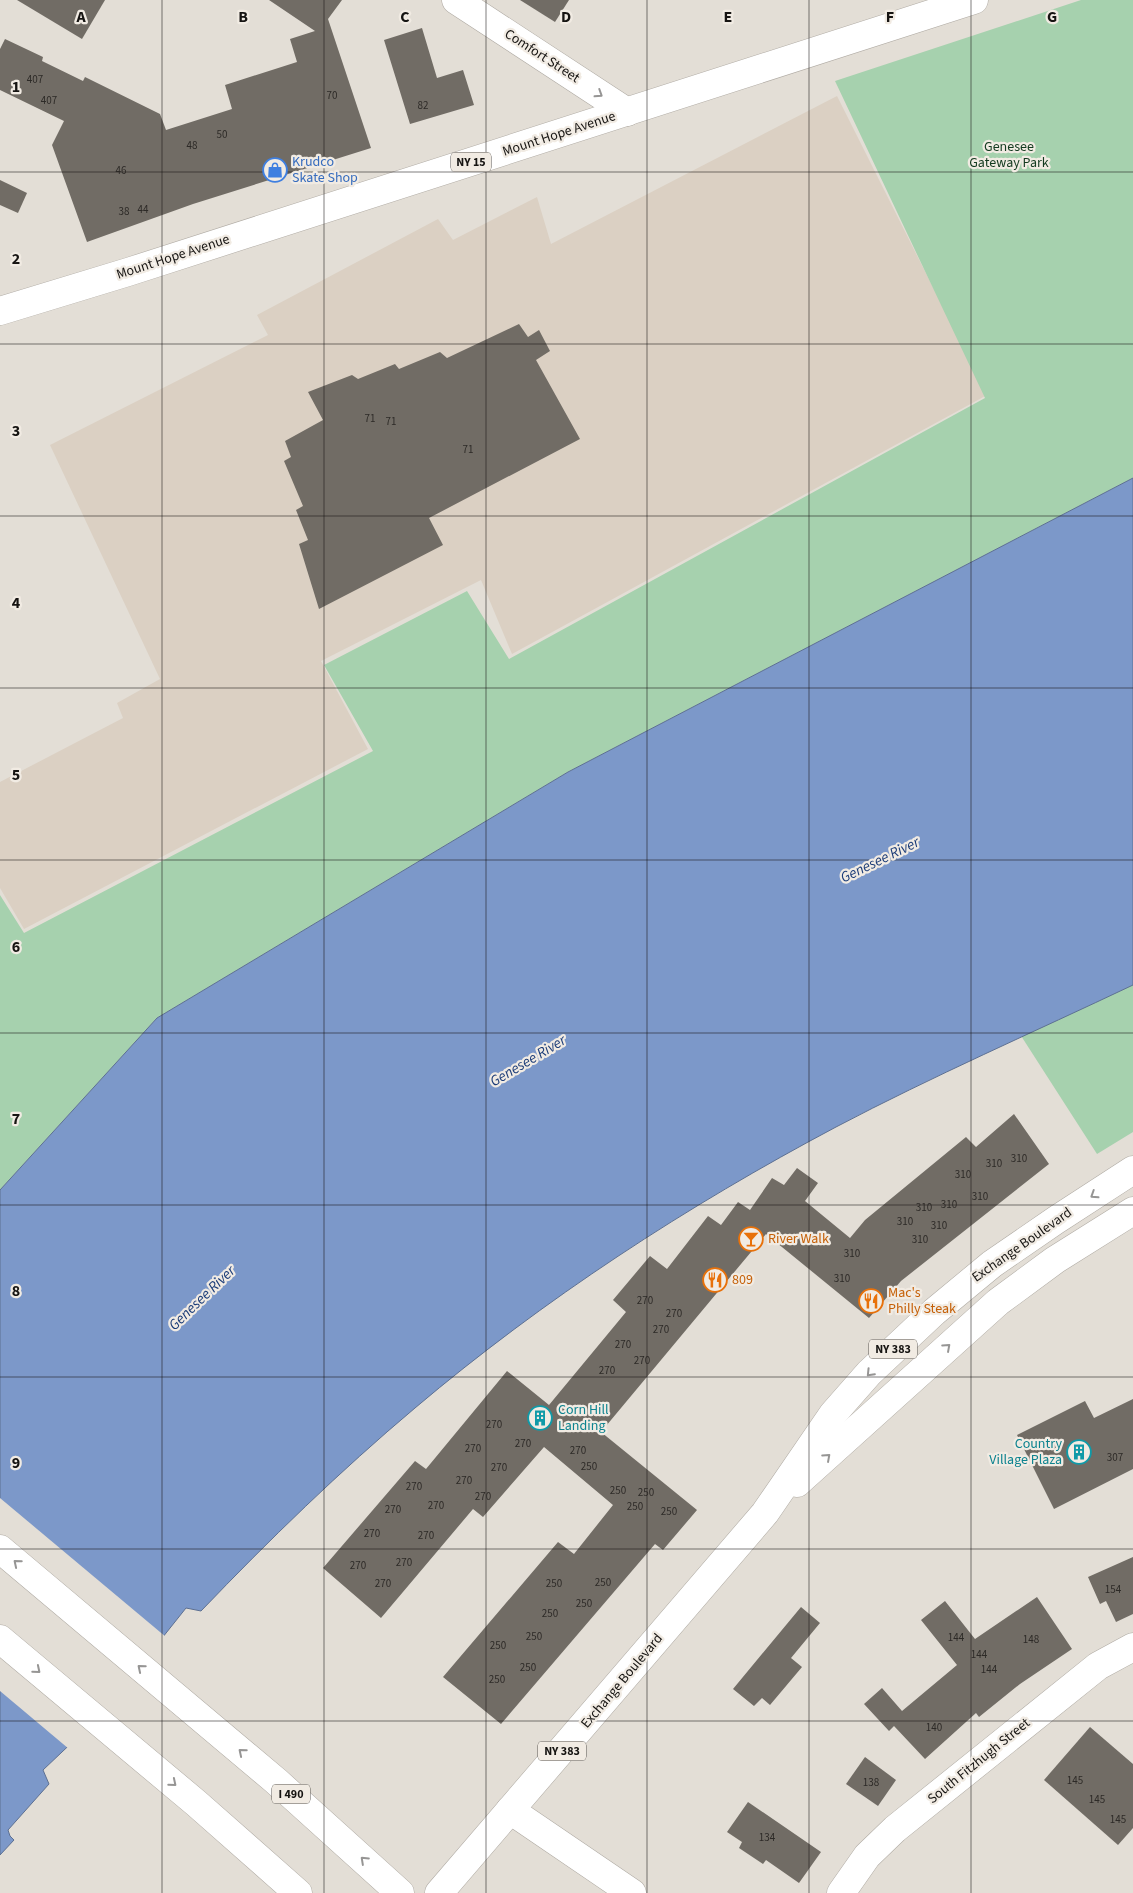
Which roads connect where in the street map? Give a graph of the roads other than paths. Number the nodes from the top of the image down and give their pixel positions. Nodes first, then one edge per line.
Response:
1 (456, 0) edge
2 (974, 0) edge
3 (628, 112) junction
4 (0, 311) edge
5 (1133, 1170) edge
6 (1133, 1211) edge
7 (765, 1513) junction
8 (0, 1550) edge
9 (0, 1639) edge
10 (1133, 1647) edge
11 (510, 1810) junction
12 (298, 1893) edge
13 (400, 1893) edge
14 (438, 1893) edge
15 (632, 1893) edge
16 (841, 1893) edge

1 -> 3 main road, Comfort Street
2 - 3 main road, Mount Hope Avenue / NY 15
3 - 4 main road, Mount Hope Avenue / NY 15
5 -> 7 main road, Exchange Boulevard / NY 383
7 -> 6 main road, Exchange Boulevard / NY 383
7 - 11 main road, Exchange Boulevard / NY 383
13 -> 8 main road, I 490
9 -> 12 main road
10 - 16 main road, South Fitzhugh Street
11 - 14 main road, Exchange Boulevard / NY 383
11 - 15 main road

